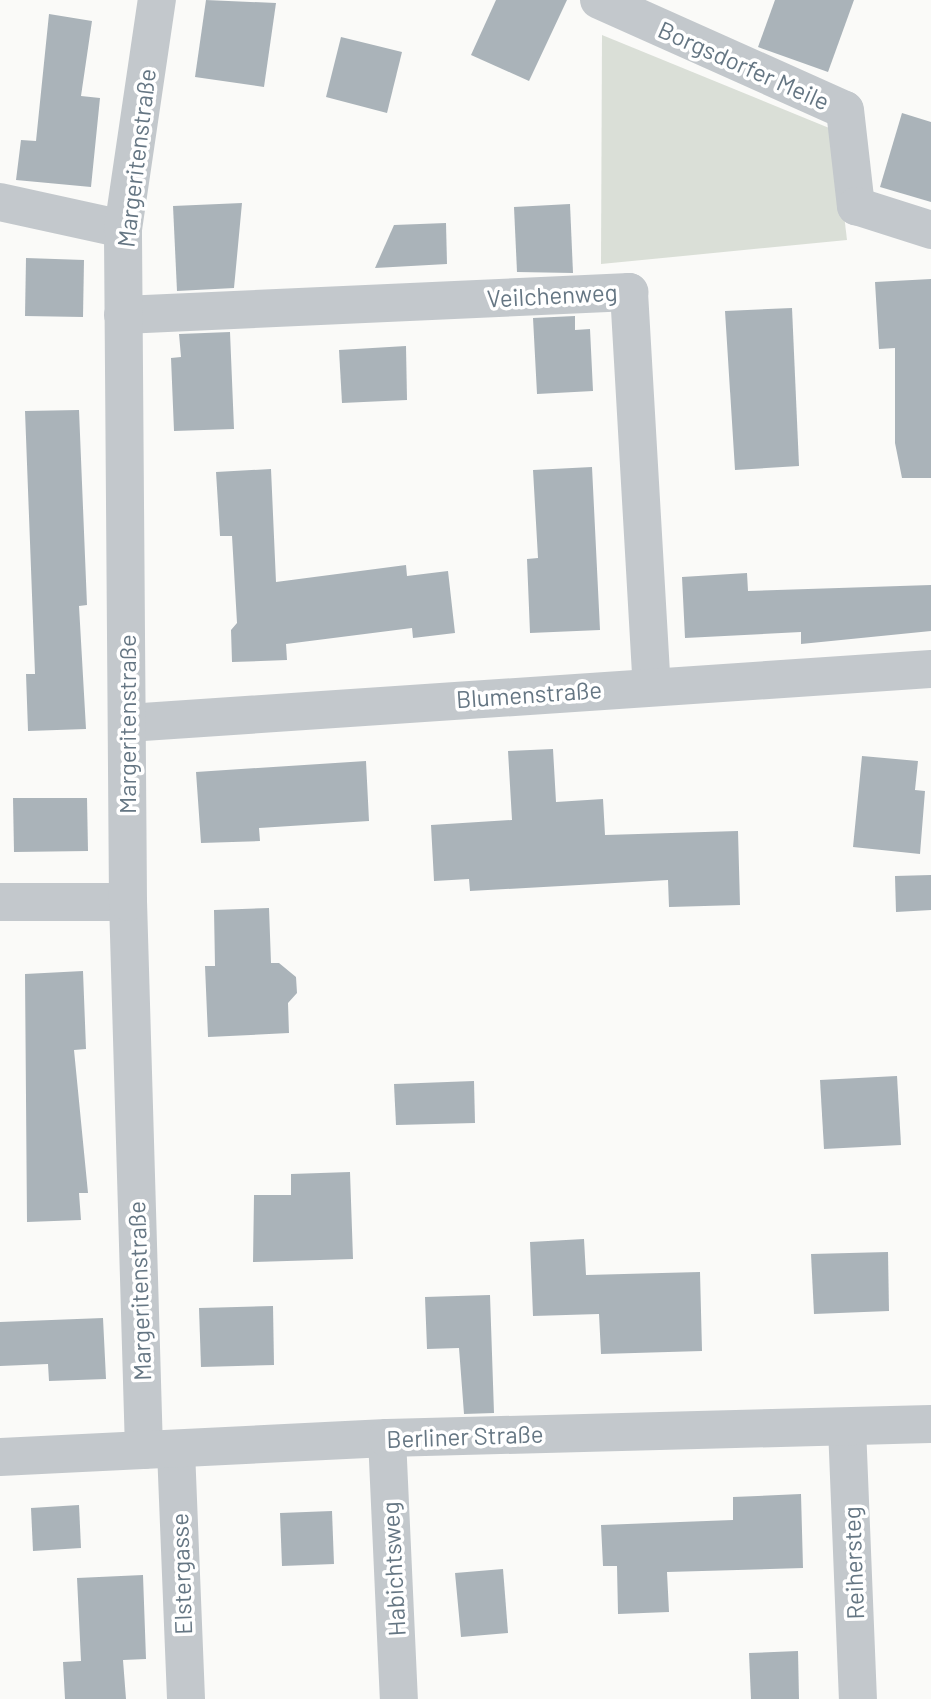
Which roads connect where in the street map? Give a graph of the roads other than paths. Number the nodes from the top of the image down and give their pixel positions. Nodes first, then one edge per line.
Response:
1 (157, 0) edge
2 (599, 0) edge
3 (0, 202) edge
4 (123, 229) junction
5 (931, 230) edge
6 (123, 315) junction
7 (931, 669) edge
8 (652, 685) junction
9 (128, 723) junction
10 (0, 902) edge
11 (128, 902) junction
12 (931, 1424) edge
13 (847, 1427) junction
14 (387, 1438) junction
15 (160, 1450) junction
16 (0, 1457) edge
17 (186, 1699) edge
18 (399, 1699) edge
19 (858, 1699) edge

1 - 4 street, Margeritenstraße
2 - 5 street, Borgsdorfer Meile
3 - 4 street
4 - 6 street, Margeritenstraße
6 - 8 street, Veilchenweg
6 - 9 street, Margeritenstraße
7 - 8 street, Blumenstraße
8 - 9 street, Blumenstraße
9 - 11 street, Margeritenstraße
10 - 11 street
11 - 15 street, Margeritenstraße
12 - 13 street, Berliner Straße
13 - 14 street, Berliner Straße
13 - 19 street, Reihersteg
14 - 15 street, Berliner Straße
14 - 18 street, Habichtsweg
15 - 16 street, Berliner Straße
15 - 17 street, Elstergasse

